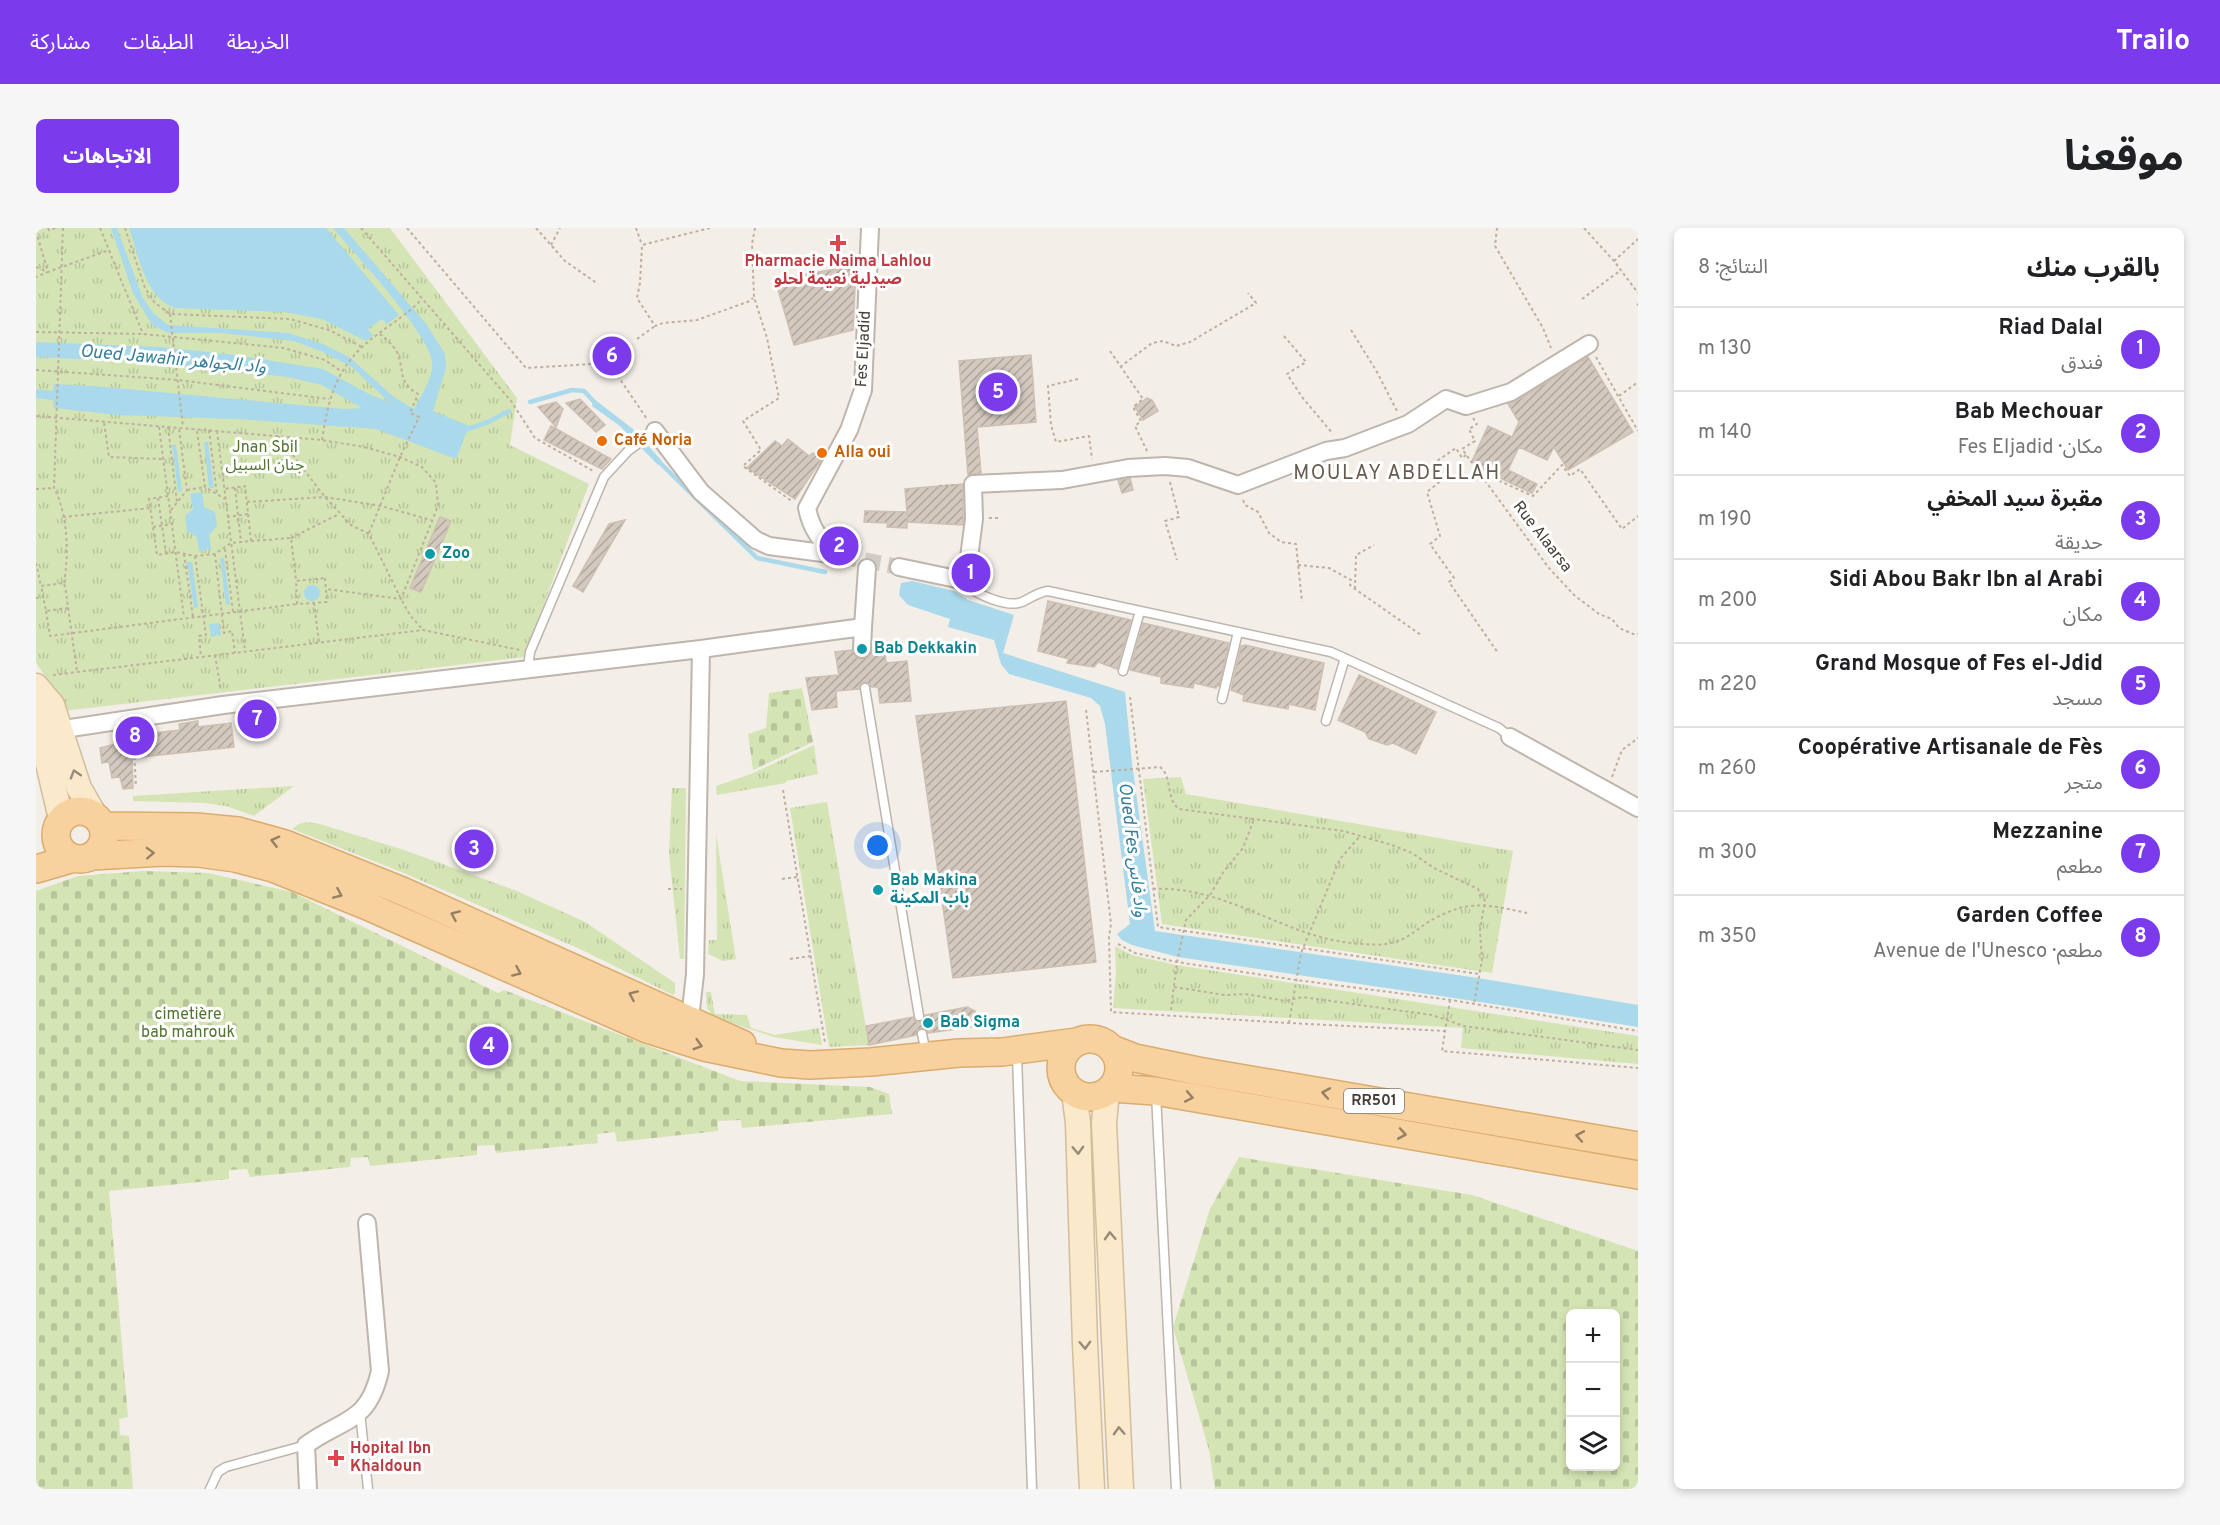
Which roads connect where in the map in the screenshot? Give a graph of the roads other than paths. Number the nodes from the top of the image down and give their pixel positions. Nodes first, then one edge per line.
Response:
1 (870, 228) edge
2 (1589, 344) road end
3 (650, 435) joint
4 (899, 567) tunnel mouth
5 (867, 568) dead end
6 (966, 580) junction
7 (1140, 611) junction
8 (862, 627) junction
9 (1238, 632) junction
10 (701, 649) junction
11 (862, 649) dead end
12 (1345, 658) junction
13 (529, 660) junction
14 (1123, 671) dead end
15 (41, 681) edge
16 (865, 688) dead end
17 (1222, 699) dead end
18 (1326, 721) dead end
19 (44, 727) edge
20 (1510, 737) joint
21 (1638, 808) edge
22 (99, 821) junction
23 (51, 825) edge
24 (83, 857) junction
25 (36, 869) edge
26 (919, 1016) dead end
27 (690, 1019) junction
28 (1076, 1042) junction
29 (1112, 1049) junction
30 (1009, 1054) junction
31 (781, 1063) junction
32 (1068, 1084) junction
33 (1109, 1089) junction
34 (1155, 1091) junction
35 (1638, 1146) edge
36 (1638, 1175) edge
37 (367, 1223) dead end
38 (360, 1412) junction
39 (306, 1445) junction
40 (210, 1489) edge
41 (308, 1489) edge
42 (368, 1489) edge
43 (1032, 1489) edge
44 (1092, 1489) edge
45 (1121, 1489) edge
46 (1176, 1489) edge

1 - 3 street, Fes Eljadid
2 - 6 street
3 - 13 lane
4 - 6 street
5 - 8 street
6 - 7 lane
7 - 9 lane
7 - 14 lane
8 - 10 street
8 - 11 street
9 - 12 lane
9 - 17 lane
10 - 13 street
10 - 27 street
12 - 18 lane
12 - 20 lane
13 - 19 street
15 - 19 main road
16 - 26 lane
22 -> 19 main road
19 - 23 main road
20 - 21 street
22 - 23 main road
22 - 24 main road
27 -> 22 main road
23 - 24 main road
24 - 25 main road
24 -> 31 main road
27 - 31 main road
28 - 29 main road, RR501
28 - 30 main road
28 - 32 main road
29 - 33 main road
35 -> 29 main road, RR501
30 - 31 main road
30 - 32 main road
30 - 43 lane
32 - 33 main road, RR501
32 -> 44 main road
33 - 34 main road, RR501
45 -> 33 main road
34 -> 36 main road, RR501
34 - 46 lane
37 - 38 street
38 - 39 street
38 - 42 lane
39 - 40 lane
39 - 41 street

